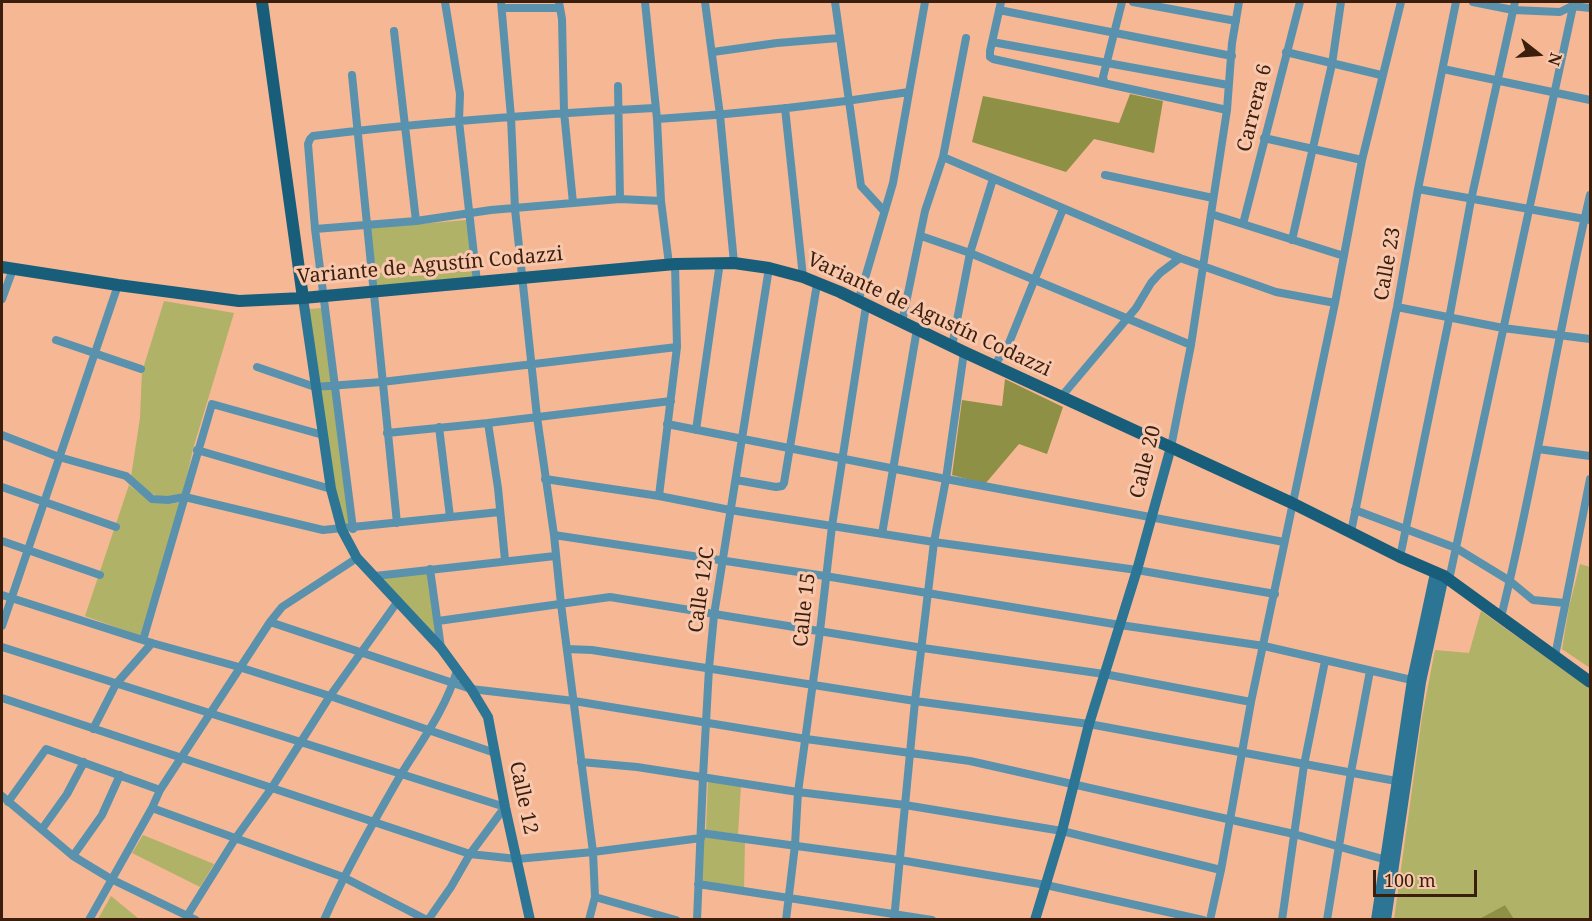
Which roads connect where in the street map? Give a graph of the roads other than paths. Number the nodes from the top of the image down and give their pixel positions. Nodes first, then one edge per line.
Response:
1 (262, 2) edge
2 (445, 2) edge
3 (645, 2) edge
4 (705, 2) edge
5 (836, 2) edge
6 (925, 2) edge
7 (1122, 2) edge
8 (1133, 2) edge
9 (1239, 2) edge
10 (1300, 2) edge
11 (1341, 2) edge
12 (1401, 2) edge
13 (1456, 2) edge
14 (1473, 2) edge
15 (1573, 4) edge
16 (502, 5) edge
17 (559, 5) edge
18 (1000, 6) edge
19 (1514, 6) edge
20 (1590, 8) edge
21 (1236, 21) junction
22 (394, 31) dead end
23 (1115, 32) junction
24 (839, 38) junction
25 (966, 38) dead end
26 (992, 42) junction
27 (713, 52) junction
28 (1286, 52) junction
29 (1232, 56) junction
30 (1108, 63) junction
31 (1332, 64) junction
32 (1443, 69) junction
33 (352, 75) dead end
34 (1382, 75) junction
35 (1104, 81) junction
36 (1498, 81) junction
37 (618, 86) dead end
38 (1228, 86) junction
39 (909, 92) junction
40 (1554, 92) junction
41 (1590, 100) edge
42 (848, 101) junction
43 (654, 108) junction
44 (785, 108) junction
45 (619, 110) junction
46 (1227, 110) junction
47 (564, 112) junction
48 (720, 116) junction
49 (511, 117) junction
50 (657, 119) junction
51 (459, 121) junction
52 (405, 126) junction
53 (358, 130) junction
54 (1264, 138) junction
55 (1312, 148) junction
56 (943, 157) junction
57 (1362, 160) junction
58 (1105, 175) dead end
59 (993, 179) junction
60 (1418, 189) junction
61 (1590, 195) edge
62 (1213, 198) junction
63 (620, 199) junction
64 (1471, 200) junction
65 (661, 201) junction
66 (573, 203) junction
67 (515, 208) junction
68 (1063, 209) junction
69 (1528, 210) junction
70 (884, 211) junction
71 (469, 214) junction
72 (1211, 214) junction
73 (1588, 220) edge
74 (416, 221) junction
75 (1243, 224) junction
76 (368, 225) junction
77 (315, 229) junction
78 (921, 236) junction
79 (1292, 240) junction
80 (970, 253) junction
81 (1344, 256) junction
82 (1180, 258) junction
83 (720, 262) junction
84 (734, 263) junction
85 (672, 264) junction
86 (1202, 266) junction
87 (7, 268) edge
88 (769, 268) junction
89 (522, 277) junction
90 (803, 277) junction
91 (1034, 281) junction
92 (477, 282) junction
93 (817, 284) junction
94 (118, 285) junction
95 (374, 291) junction
96 (323, 295) junction
97 (2, 298) edge
98 (303, 298) junction
99 (1335, 303) junction
100 (862, 304) junction
101 (1397, 307) junction
102 (1128, 318) junction
103 (1449, 319) junction
104 (902, 321) junction
105 (1503, 328) junction
106 (917, 329) junction
107 (1560, 336) junction
108 (1590, 339) edge
109 (56, 340) dead end
110 (1191, 345) junction
111 (952, 346) junction
112 (677, 347) junction
113 (964, 352) junction
114 (95, 353) junction
115 (532, 364) junction
116 (993, 366) junction
117 (257, 367) dead end
118 (141, 369) dead end
119 (382, 381) junction
120 (333, 385) junction
121 (315, 387) junction
122 (1061, 398) junction
123 (671, 401) junction
124 (537, 417) junction
125 (488, 423) junction
126 (667, 424) junction
127 (439, 427) junction
128 (696, 430) junction
129 (387, 433) junction
130 (2, 435) edge
131 (323, 435) junction
132 (743, 440) junction
133 (1170, 447) junction
134 (790, 449) junction
135 (1538, 449) junction
136 (197, 450) junction
137 (1590, 456) edge
138 (59, 457) junction
139 (841, 458) junction
140 (894, 468) junction
141 (545, 479) junction
142 (945, 479) junction
143 (1590, 479) edge
144 (736, 480) junction
145 (2, 487) edge
146 (331, 489) junction
147 (659, 496) junction
148 (185, 497) junction
149 (44, 502) junction
150 (1292, 503) junction
151 (730, 510) junction
152 (1355, 510) junction
153 (500, 512) junction
154 (450, 517) junction
155 (1150, 518) junction
156 (397, 523) junction
157 (831, 526) junction
158 (116, 527) dead end
159 (347, 529) junction
160 (1406, 530) junction
161 (1351, 532) junction
162 (882, 534) junction
163 (554, 535) junction
164 (2, 541) edge
165 (934, 542) junction
166 (1284, 542) junction
167 (1456, 548) junction
168 (28, 550) junction
169 (555, 556) junction
170 (1400, 557) junction
171 (357, 558) junction
172 (505, 560) junction
173 (721, 561) junction
174 (430, 569) junction
175 (1137, 570) junction
176 (100, 575) dead end
177 (375, 576) junction
178 (825, 576) junction
179 (1443, 576) junction
180 (1510, 581) junction
181 (928, 594) junction
182 (1275, 594) junction
183 (2, 595) edge
184 (11, 598) junction
185 (398, 601) junction
186 (1565, 603) junction
187 (561, 604) junction
188 (714, 615) junction
189 (1501, 617) junction
190 (438, 621) junction
191 (270, 622) junction
192 (1120, 625) junction
193 (2, 626) edge
194 (820, 631) junction
195 (143, 640) junction
196 (152, 643) junction
197 (1264, 646) junction
198 (2, 647) edge
199 (441, 648) junction
200 (923, 648) junction
201 (567, 649) junction
202 (362, 651) junction
203 (1555, 656) junction
204 (1325, 661) junction
205 (239, 667) junction
206 (709, 668) junction
207 (457, 670) junction
208 (1370, 671) junction
209 (1104, 674) junction
210 (1417, 681) junction
211 (1590, 682) edge
212 (116, 684) junction
213 (453, 684) junction
214 (812, 684) junction
215 (471, 689) junction
216 (330, 696) junction
217 (2, 698) edge
218 (574, 701) junction
219 (915, 701) junction
220 (1251, 702) junction
221 (208, 714) junction
222 (707, 723) junction
223 (1089, 724) junction
224 (93, 729) junction
225 (430, 731) junction
226 (806, 739) junction
227 (301, 741) junction
228 (1243, 752) junction
229 (495, 753) junction
230 (910, 753) junction
231 (180, 758) junction
232 (84, 762) junction
233 (580, 762) junction
234 (1304, 765) junction
235 (1351, 772) junction
236 (120, 775) junction
237 (401, 776) junction
238 (703, 777) junction
239 (1073, 785) junction
240 (1401, 785) junction
241 (271, 789) junction
242 (160, 790) junction
243 (798, 792) junction
244 (5, 799) edge
245 (905, 805) junction
246 (505, 807) junction
247 (152, 808) junction
248 (1230, 821) junction
249 (374, 823) junction
250 (42, 829) junction
251 (1062, 831) junction
252 (1294, 834) junction
253 (701, 835) junction
254 (235, 839) junction
255 (795, 845) junction
256 (1340, 846) junction
257 (593, 852) junction
258 (470, 854) junction
259 (73, 856) junction
260 (518, 859) junction
261 (900, 860) junction
262 (1390, 861) junction
263 (1221, 870) junction
264 (343, 877) junction
265 (111, 879) junction
266 (698, 884) junction
267 (1046, 885) junction
268 (595, 897) junction
269 (788, 897) junction
270 (187, 916) junction
271 (894, 916) edge
272 (89, 920) edge
273 (196, 920) edge
274 (324, 920) edge
275 (427, 920) edge
276 (530, 920) edge
277 (589, 920) edge
278 (676, 920) edge
279 (697, 920) edge
280 (786, 920) edge
281 (932, 920) edge
282 (1035, 920) edge
283 (1203, 920) edge
284 (1210, 920) edge
285 (1281, 920) edge
286 (1327, 920) edge
287 (1376, 920) edge
288 (1386, 920) edge

1 - 98 main road
2 - 51 street
3 - 43 street
4 - 27 street
5 - 24 street
6 - 39 street, Calle 15
7 - 23 street
8 - 21 street
9 - 21 street, Calle 20
10 - 28 street, Carrera 6
11 - 31 street
12 - 34 street
13 - 32 street, Calle 23
14 - 19 street
15 - 19 street
15 - 20 street
15 - 40 street
16 - 17 street
16 - 49 street
17 - 47 street
18 - 23 street
18 - 26 street
19 - 36 street
21 - 29 street, Calle 20
22 - 52 street
23 - 29 street
23 - 30 street
24 - 27 street
24 - 42 street
25 - 56 street
26 - 30 street
26 - 35 street
27 - 48 street
28 - 31 street
28 - 54 street, Carrera 6
29 - 38 street, Calle 20
30 - 35 street
30 - 38 street
31 - 34 street
31 - 55 street
32 - 36 street
32 - 60 street, Calle 23
33 - 53 street
34 - 57 street
35 - 46 street
36 - 40 street
36 - 64 street
37 - 45 street
38 - 46 street, Calle 20
39 - 42 street
39 - 70 street, Calle 15
40 - 41 street
40 - 69 street
42 - 44 street
42 - 70 street
43 - 45 street
43 - 50 street
44 - 48 street
44 - 90 street
45 - 47 street
45 - 63 street
46 - 62 street, Calle 20
47 - 49 street
47 - 66 street
48 - 50 street
48 - 84 street
49 - 51 street
49 - 67 street
50 - 65 street
51 - 52 street
51 - 71 street
52 - 53 street
52 - 74 street
53 - 76 street
53 - 77 street
54 - 55 street
54 - 75 street, Carrera 6
55 - 57 street
55 - 79 street
56 - 59 street
56 - 78 street
57 - 81 street
58 - 62 street
59 - 68 street
59 - 80 street
60 - 64 street
60 - 101 street, Calle 23
61 - 73 street
62 - 72 street, Calle 20
63 - 65 street
63 - 66 street
64 - 69 street
64 - 103 street
65 - 85 street
66 - 67 street
67 - 71 street
67 - 89 street
68 - 82 street
68 - 91 street
69 - 73 street
69 - 105 street
70 - 100 street, Calle 15
71 - 74 street
71 - 92 street
72 - 75 street
72 - 86 street, Calle 20
73 - 107 street
74 - 76 street
75 - 79 street
76 - 77 street
76 - 95 street
77 - 96 street
78 - 80 street
78 - 104 street
79 - 81 street
80 - 91 street
80 - 111 street
81 - 99 street
82 - 86 street
82 - 102 street
83 - 84 main road, Variante de Agustín Codazzi
83 - 85 main road, Variante de Agustín Codazzi
83 - 128 street
84 - 88 main road, Variante de Agustín Codazzi
85 - 89 main road, Variante de Agustín Codazzi
85 - 112 street
86 - 99 street
86 - 110 street, Calle 20
87 - 94 main road, Variante de Agustín Codazzi
87 - 97 street
88 - 90 main road, Variante de Agustín Codazzi
88 - 132 street, Calle 12C
89 - 92 main road, Variante de Agustín Codazzi
89 - 115 street
90 - 93 main road, Variante de Agustín Codazzi
91 - 102 street
91 - 116 street
92 - 95 main road, Variante de Agustín Codazzi
93 - 100 main road, Variante de Agustín Codazzi
93 - 134 street
94 - 98 main road, Variante de Agustín Codazzi
94 - 114 street
95 - 96 main road, Variante de Agustín Codazzi
95 - 119 street
96 - 98 main road, Variante de Agustín Codazzi
96 - 120 street
98 - 121 street, Calle 12
99 - 150 street
100 - 104 main road, Variante de Agustín Codazzi
100 - 139 street, Calle 15
101 - 103 street
101 - 152 street, Calle 23
102 - 110 street
102 - 122 street
103 - 105 street
103 - 160 street
104 - 106 main road, Variante de Agustín Codazzi
105 - 107 street
105 - 167 street
106 - 111 main road, Variante de Agustín Codazzi
106 - 140 street
107 - 108 street
107 - 135 street
109 - 114 street
110 - 133 street, Calle 20
111 - 113 main road, Variante de Agustín Codazzi
112 - 115 street
112 - 123 street
113 - 116 main road, Variante de Agustín Codazzi
113 - 142 street
114 - 118 street
114 - 138 street
115 - 119 street
115 - 124 street
116 - 122 main road, Variante de Agustín Codazzi
117 - 121 street
119 - 120 street
119 - 129 street
120 - 121 street
120 - 159 street
121 - 131 street, Calle 12
122 - 133 main road, Variante de Agustín Codazzi
123 - 124 street
123 - 126 street
124 - 125 street
124 - 141 street
125 - 127 street
125 - 153 street
126 - 128 street
126 - 147 street
127 - 129 street
127 - 154 street
128 - 132 street
129 - 156 street
130 - 138 street
131 - 136 street
131 - 146 street, Calle 12
132 - 134 street
132 - 144 street, Calle 12C
133 - 150 main road, Variante de Agustín Codazzi
133 - 155 street, Calle 20
134 - 139 street
134 - 144 street
135 - 137 street
135 - 180 street
136 - 146 street
136 - 148 street
138 - 148 street
138 - 149 street
139 - 140 street
139 - 157 street, Calle 15
140 - 142 street
140 - 162 street
141 - 147 street
141 - 163 street
142 - 155 street
142 - 165 street
143 - 186 street
144 - 151 street, Calle 12C
145 - 149 street
146 - 159 street, Calle 12
147 - 151 street
148 - 159 street
148 - 195 street
149 - 158 street
149 - 168 street
150 - 161 main road, Variante de Agustín Codazzi
150 - 166 street
151 - 157 street
151 - 173 street, Calle 12C
152 - 160 street
152 - 161 street, Calle 23
153 - 154 street
153 - 172 street
154 - 156 street
155 - 166 street
155 - 175 street, Calle 20
156 - 159 street
157 - 162 street
157 - 178 street, Calle 15
159 - 171 street, Calle 12
160 - 167 street
160 - 170 street
161 - 170 main road, Variante de Agustín Codazzi
162 - 165 street
163 - 169 street
163 - 173 street
164 - 168 street
165 - 175 street
165 - 181 street
166 - 182 street
167 - 179 street
167 - 180 street
168 - 176 street
168 - 184 street
169 - 172 street
169 - 187 street
170 - 179 main road, Variante de Agustín Codazzi
171 - 177 street, Calle 12
171 - 191 street
172 - 174 street
173 - 178 street
173 - 188 street, Calle 12C
174 - 177 street
174 - 190 street
175 - 182 street
175 - 192 street, Calle 20
177 - 185 street, Calle 12
178 - 181 street
178 - 194 street, Calle 15
179 - 189 main road, Variante de Agustín Codazzi
179 - 210 street
180 - 186 street
180 - 189 street
181 - 192 street
181 - 200 street
182 - 197 street
183 - 184 street
184 - 193 street
184 - 195 street
185 - 199 street, Calle 12
185 - 202 street
186 - 203 street
187 - 188 street
187 - 190 street
187 - 201 street
188 - 194 street
188 - 206 street, Calle 12C
189 - 203 main road, Variante de Agustín Codazzi
190 - 199 street
191 - 202 street
191 - 205 street
192 - 197 street
192 - 209 street, Calle 20
194 - 200 street
194 - 214 street, Calle 15
195 - 196 street
196 - 205 street
196 - 212 street
197 - 204 street
197 - 220 street
198 - 212 street
199 - 207 street, Calle 12
200 - 209 street
200 - 219 street
201 - 206 street
201 - 218 street
202 - 213 street
202 - 216 street
203 - 211 main road, Variante de Agustín Codazzi
204 - 208 street
204 - 234 street
205 - 216 street
205 - 221 street
206 - 214 street
206 - 222 street, Calle 12C
207 - 213 street
207 - 215 street, Calle 12
208 - 210 street
208 - 235 street
209 - 220 street
209 - 223 street, Calle 20
210 - 240 street
212 - 221 street
212 - 224 street
213 - 215 street
213 - 225 street
214 - 219 street
214 - 226 street, Calle 15
215 - 218 street
215 - 229 street, Calle 12
216 - 225 street
216 - 227 street
217 - 224 street
218 - 222 street
218 - 233 street
219 - 223 street
219 - 230 street
220 - 228 street
221 - 227 street
221 - 231 street
222 - 226 street
222 - 238 street, Calle 12C
223 - 228 street
223 - 239 street, Calle 20
224 - 231 street
225 - 229 street
225 - 237 street
226 - 230 street
226 - 243 street, Calle 15
227 - 237 street
227 - 241 street
228 - 234 street
228 - 248 street
229 - 246 street, Calle 12
230 - 239 street
230 - 245 street
231 - 241 street
231 - 242 street
232 - 236 street
232 - 244 street
232 - 250 street
233 - 238 street
233 - 257 street
234 - 235 street
234 - 252 street
235 - 240 street
235 - 256 street
236 - 242 street
236 - 259 street
237 - 246 street
237 - 249 street
238 - 243 street
238 - 253 street, Calle 12C
239 - 248 street
239 - 251 street, Calle 20
240 - 262 street
241 - 249 street
241 - 254 street
242 - 247 street
243 - 245 street
243 - 255 street, Calle 15
244 - 250 street
245 - 251 street
245 - 261 street
246 - 258 street
246 - 260 street, Calle 12
247 - 254 street
247 - 265 street
248 - 252 street
248 - 263 street
249 - 258 street
249 - 264 street
250 - 259 street
251 - 263 street
251 - 267 street, Calle 20
252 - 256 street
252 - 285 street
253 - 255 street
253 - 257 street
253 - 266 street, Calle 12C
254 - 264 street
254 - 270 street
255 - 261 street
255 - 269 street, Calle 15
256 - 262 street
256 - 286 street
257 - 260 street
257 - 268 street
258 - 260 street
258 - 275 street
259 - 265 street
260 - 276 street, Calle 12
261 - 267 street
261 - 271 street
262 - 287 street
262 - 288 street
263 - 284 street
264 - 274 street
264 - 275 street
265 - 270 street
265 - 272 street
266 - 269 street
266 - 279 street, Calle 12C
267 - 282 street, Calle 20
267 - 283 street
268 - 277 street
268 - 278 street
269 - 271 street
269 - 280 street, Calle 15
270 - 273 street
271 - 281 street

